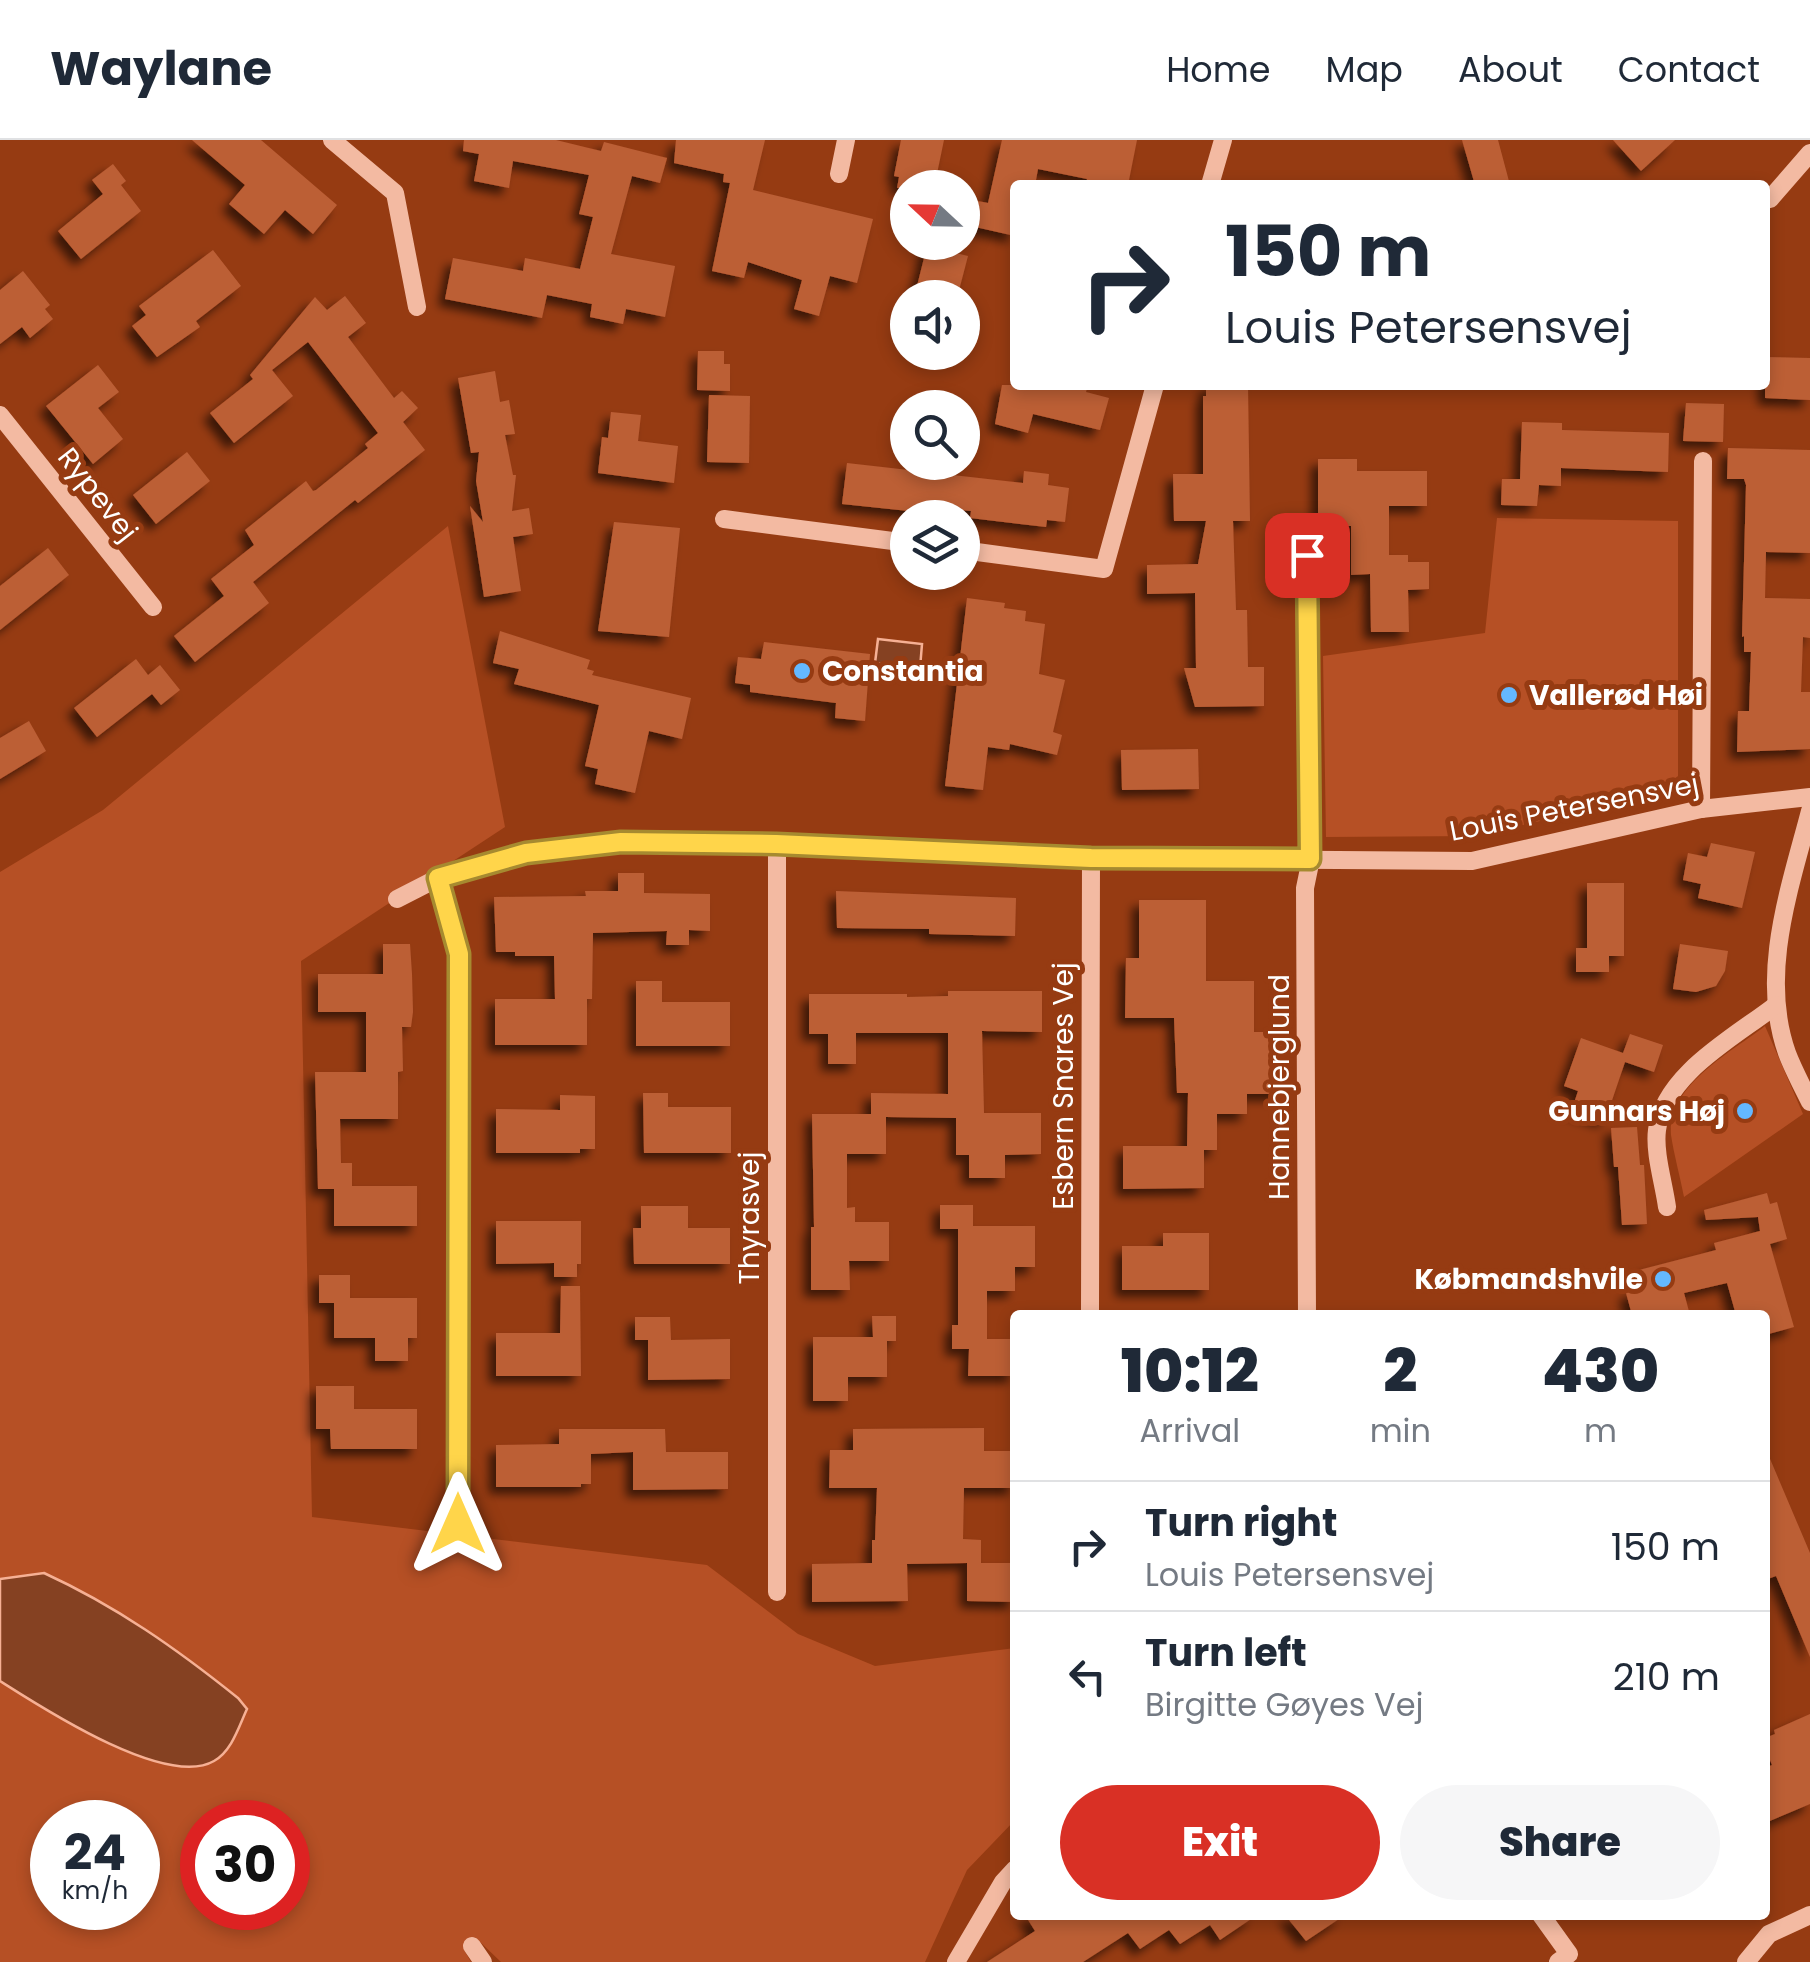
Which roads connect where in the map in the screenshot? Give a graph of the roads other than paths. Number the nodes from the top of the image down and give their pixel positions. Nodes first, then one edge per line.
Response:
1 (332, 140) edge
2 (846, 140) edge
3 (1223, 140) edge
4 (1810, 153) edge
5 (839, 174) dead end
6 (1211, 180) edge
7 (1770, 199) dead end
8 (417, 306) dead end
9 (1153, 390) edge
10 (0, 414) edge
11 (1703, 462) dead end
12 (724, 519) dead end
13 (890, 541) edge
14 (980, 552) edge
15 (1307, 555) dead end
16 (153, 607) dead end
17 (1810, 797) edge
18 (1701, 809) junction
19 (1810, 812) edge
20 (776, 844) junction
21 (1091, 858) junction
22 (1310, 859) junction
23 (438, 878) junction
24 (397, 899) dead end
25 (1776, 1005) junction
26 (1810, 1102) edge
27 (1667, 1207) dead end
28 (1090, 1310) edge
29 (1307, 1310) edge
30 (458, 1524) dead end
31 (777, 1592) dead end
32 (1010, 1874) edge
33 (1810, 1915) edge
34 (1544, 1920) edge
35 (472, 1946) dead end
36 (1567, 1959) edge
37 (483, 1962) edge
38 (956, 1962) edge
39 (1746, 1962) edge

1 - 8 street
2 - 5 street
3 - 6 street
4 - 7 street
9 - 14 street
10 - 16 street, Rypevej
11 - 18 street
12 - 13 street
15 - 22 street, Hannebjerglund
17 - 18 street, Louis Petersensvej
18 - 22 street, Louis Petersensvej
19 - 25 street
20 - 21 street, Louis Petersensvej
20 - 23 street, Louis Petersensvej
20 - 31 street, Thyrasvej
21 - 22 street, Louis Petersensvej
21 - 28 street, Esbern Snares Vej
22 - 29 street, Hannebjerglund
23 - 24 street, Louis Petersensvej
23 - 30 street
25 - 26 street
25 - 27 street
32 - 38 street
33 - 39 street
34 - 36 street
35 - 37 street

